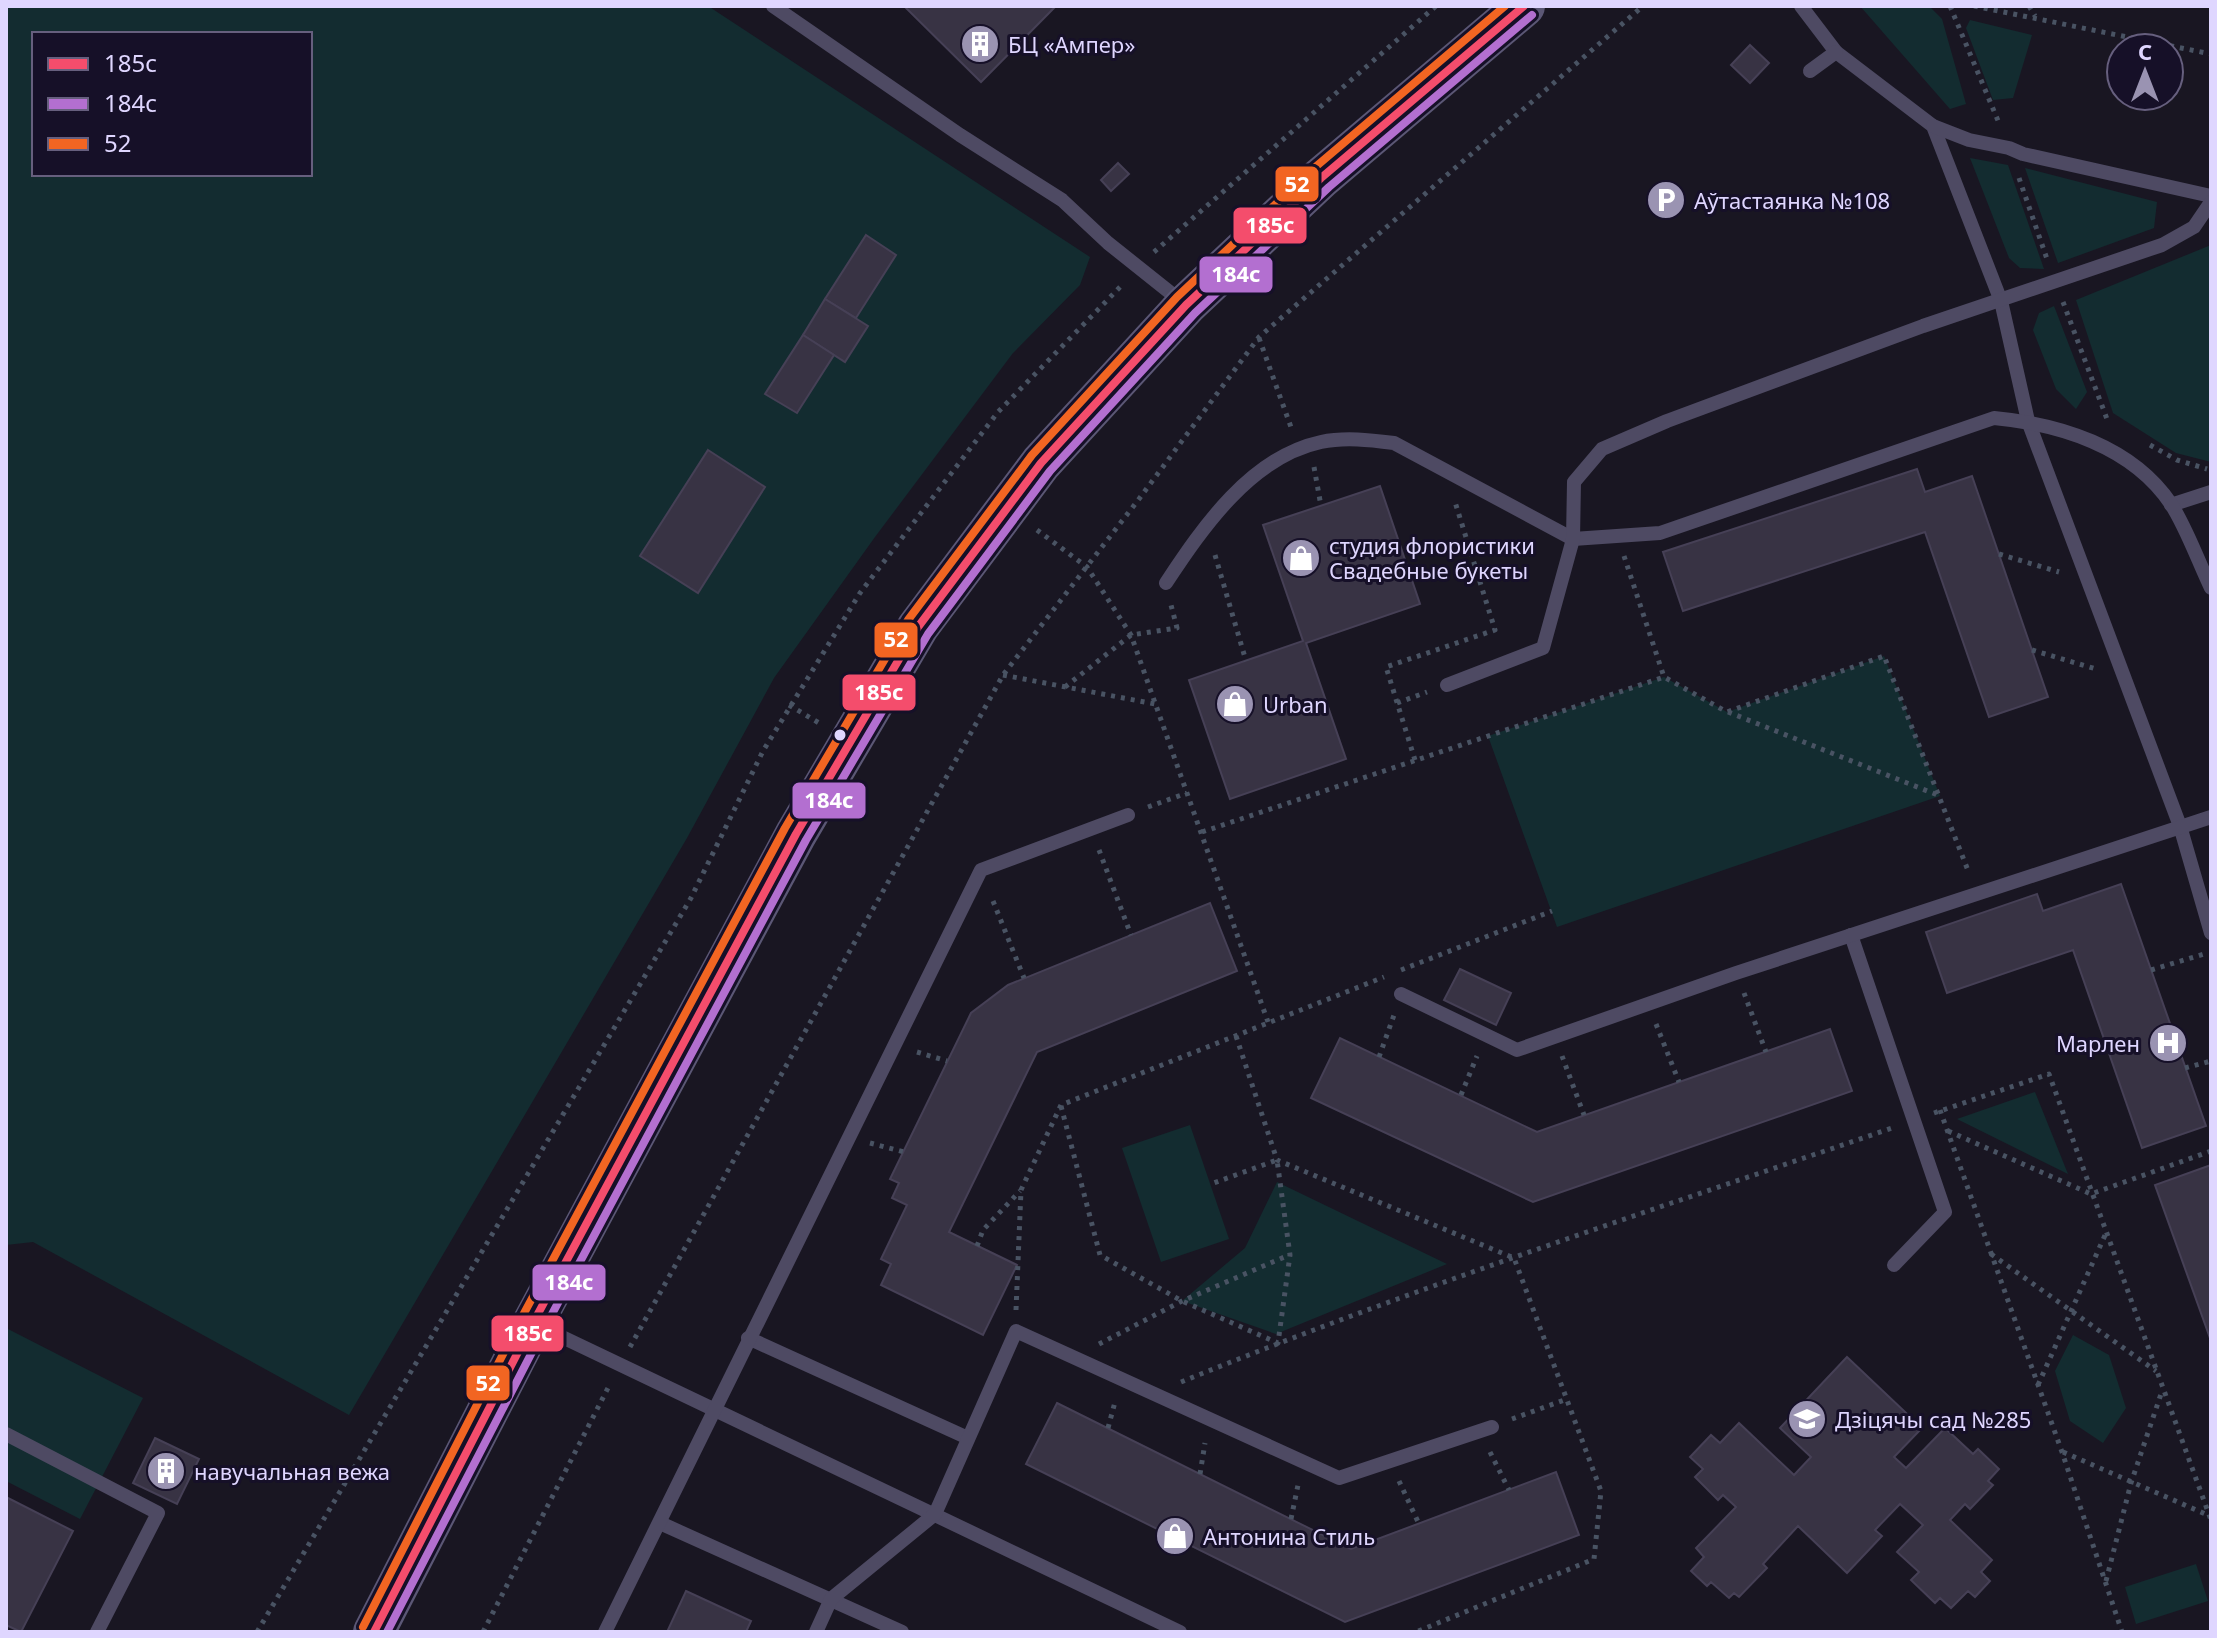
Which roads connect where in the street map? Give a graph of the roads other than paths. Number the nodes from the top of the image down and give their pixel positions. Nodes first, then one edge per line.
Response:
1 (773, 6) edge
2 (1524, 6) edge
3 (1801, 6) edge
4 (1836, 52) junction
5 (1810, 71) dead end
6 (1933, 126) junction
7 (2211, 199) edge
8 (2001, 301) junction
9 (1186, 305) junction
10 (2028, 421) junction
11 (2211, 492) edge
12 (2171, 505) junction
13 (1573, 539) junction
14 (1166, 583) road end
15 (2211, 588) edge
16 (1447, 685) road end
17 (1128, 815) road end
18 (2211, 817) edge
19 (2180, 826) junction
20 (2211, 933) edge
21 (1851, 935) junction
22 (1401, 994) road end
23 (1894, 1265) dead end
24 (533, 1323) junction
25 (748, 1338) junction
26 (714, 1410) junction
27 (1486, 1429) road end
28 (6, 1434) edge
29 (968, 1438) junction
30 (935, 1514) junction
31 (660, 1523) junction
32 (831, 1599) junction
33 (97, 1632) edge
34 (374, 1632) edge
35 (605, 1632) edge
36 (816, 1632) edge
37 (902, 1632) edge
38 (1180, 1632) edge

1 - 9 lane
2 - 9 main road
3 - 4 lane
4 - 5 lane
4 - 6 lane
6 - 7 lane
6 - 8 lane
7 - 8 lane
8 - 10 lane
8 - 13 lane
9 - 24 main road
10 - 12 lane
10 - 13 lane
10 - 19 lane
11 - 12 lane
12 - 15 lane
13 - 14 lane
13 - 16 lane
17 - 25 lane
18 - 19 lane
19 - 20 lane
19 - 21 lane
21 - 22 lane
21 - 23 lane
24 - 26 lane
24 - 34 main road
25 - 26 lane
25 - 29 lane
26 - 30 lane
26 - 31 lane
27 - 29 lane
28 - 33 lane
29 - 30 lane
30 - 32 lane
30 - 38 lane
31 - 32 lane
31 - 35 lane
32 - 36 lane
32 - 37 lane

